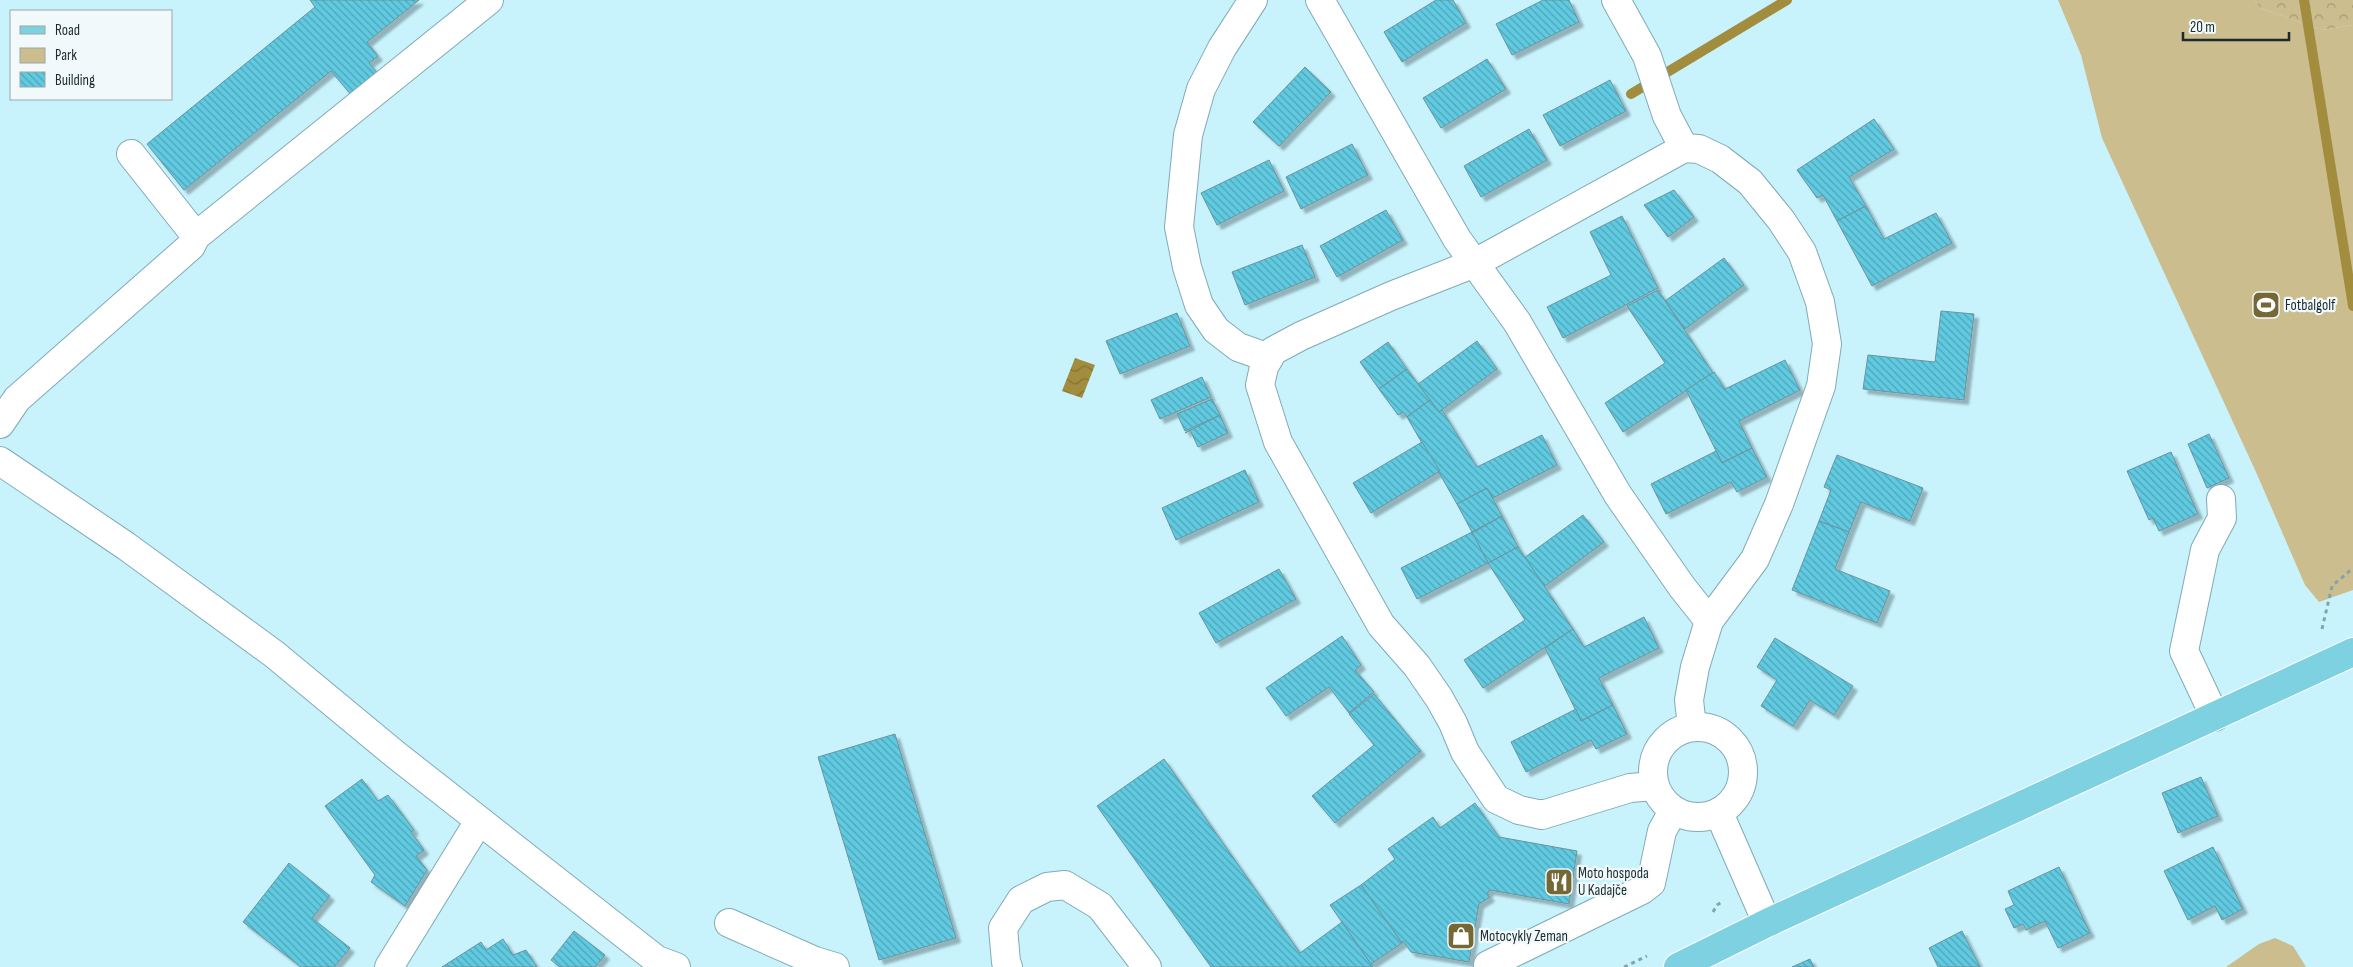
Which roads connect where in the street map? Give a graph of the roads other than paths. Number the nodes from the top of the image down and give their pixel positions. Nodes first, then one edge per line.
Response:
1 (489, 0) edge
2 (1253, 0) edge
3 (1320, 0) edge
4 (1616, 0) edge
5 (1684, 148) junction
6 (131, 154) dead end
7 (196, 236) junction
8 (1475, 263) junction
9 (1269, 358) junction
10 (0, 424) edge
11 (0, 461) edge
12 (2221, 499) dead end
13 (1709, 621) junction
14 (2353, 652) edge
15 (2215, 717) junction
16 (1692, 727) junction
17 (1654, 786) junction
18 (1674, 811) junction
19 (1719, 813) junction
20 (479, 820) junction
21 (730, 923) dead end
22 (1767, 923) junction
23 (1488, 965) dead end
24 (389, 967) edge
25 (676, 967) edge
26 (835, 967) edge
27 (1008, 967) edge
28 (1147, 967) edge
29 (1678, 967) edge

1 - 7 street
2 - 9 street
3 - 8 street
4 - 5 street
5 - 8 street
5 - 13 street
6 - 7 street
7 - 10 street
8 - 9 street
8 - 13 street
9 - 17 street
11 - 20 street
12 - 15 street
13 - 16 street
14 - 15 main road
15 - 22 main road
16 - 17 street
16 - 19 street
17 - 18 street
18 - 19 street
18 - 23 street
19 - 22 street
20 - 24 street
20 - 25 street
21 - 26 street
22 - 29 main road
27 - 28 street

